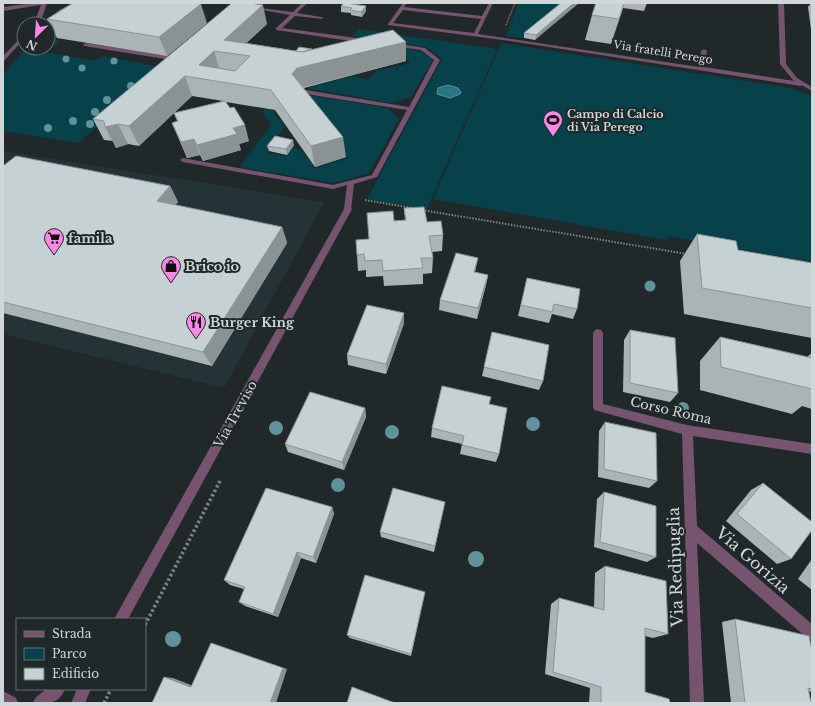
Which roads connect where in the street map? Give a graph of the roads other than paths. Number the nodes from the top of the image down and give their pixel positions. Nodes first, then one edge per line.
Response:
1 (10, 3) edge
2 (43, 3) edge
3 (305, 3) edge
4 (490, 3) edge
5 (781, 3) edge
6 (3, 4) edge
7 (403, 5) edge
8 (3, 10) edge
9 (246, 10) edge
10 (294, 14) junction
11 (39, 16) edge
12 (321, 18) dead end
13 (484, 18) junction
14 (475, 35) junction
15 (369, 42) edge
16 (385, 44) edge
17 (16, 45) edge
18 (86, 45) edge
19 (183, 48) edge
20 (704, 51) dead end
21 (3, 60) edge
22 (701, 68) junction
23 (801, 84) junction
24 (812, 89) edge
25 (300, 91) edge
26 (411, 109) junction
27 (182, 160) dead end
28 (351, 182) junction
29 (348, 209) joint
30 (598, 333) dead end
31 (686, 430) junction
32 (812, 449) edge
33 (690, 528) junction
34 (121, 618) edge
35 (812, 633) edge
36 (57, 690) edge
37 (84, 690) edge
38 (3, 698) edge
39 (10, 703) edge
40 (40, 703) edge
41 (78, 703) edge
42 (697, 703) edge

1 - 6 street
2 - 8 street
2 - 11 street
3 - 10 lane
4 - 13 lane
5 - 23 street
7 - 13 lane
7 - 14 lane, Via fratelli Perego
9 - 10 lane
10 - 12 lane
10 - 15 lane
13 - 14 lane
14 - 22 lane, Via fratelli Perego
16 - 26 lane
17 - 21 street
18 - 19 lane
20 - 22 lane
22 - 23 lane, Via fratelli Perego
23 - 24 street, Via fratelli Perego
25 - 26 lane
26 - 28 lane
27 - 28 lane
28 - 29 lane
29 - 34 street, Via Treviso
30 - 31 street, Corso Roma
31 - 32 street, Corso Roma
31 - 33 street, Via Redipuglia
33 - 35 street, Via Gorizia
33 - 42 street, Via Redipuglia
36 - 40 street
37 - 41 street
38 - 39 street

